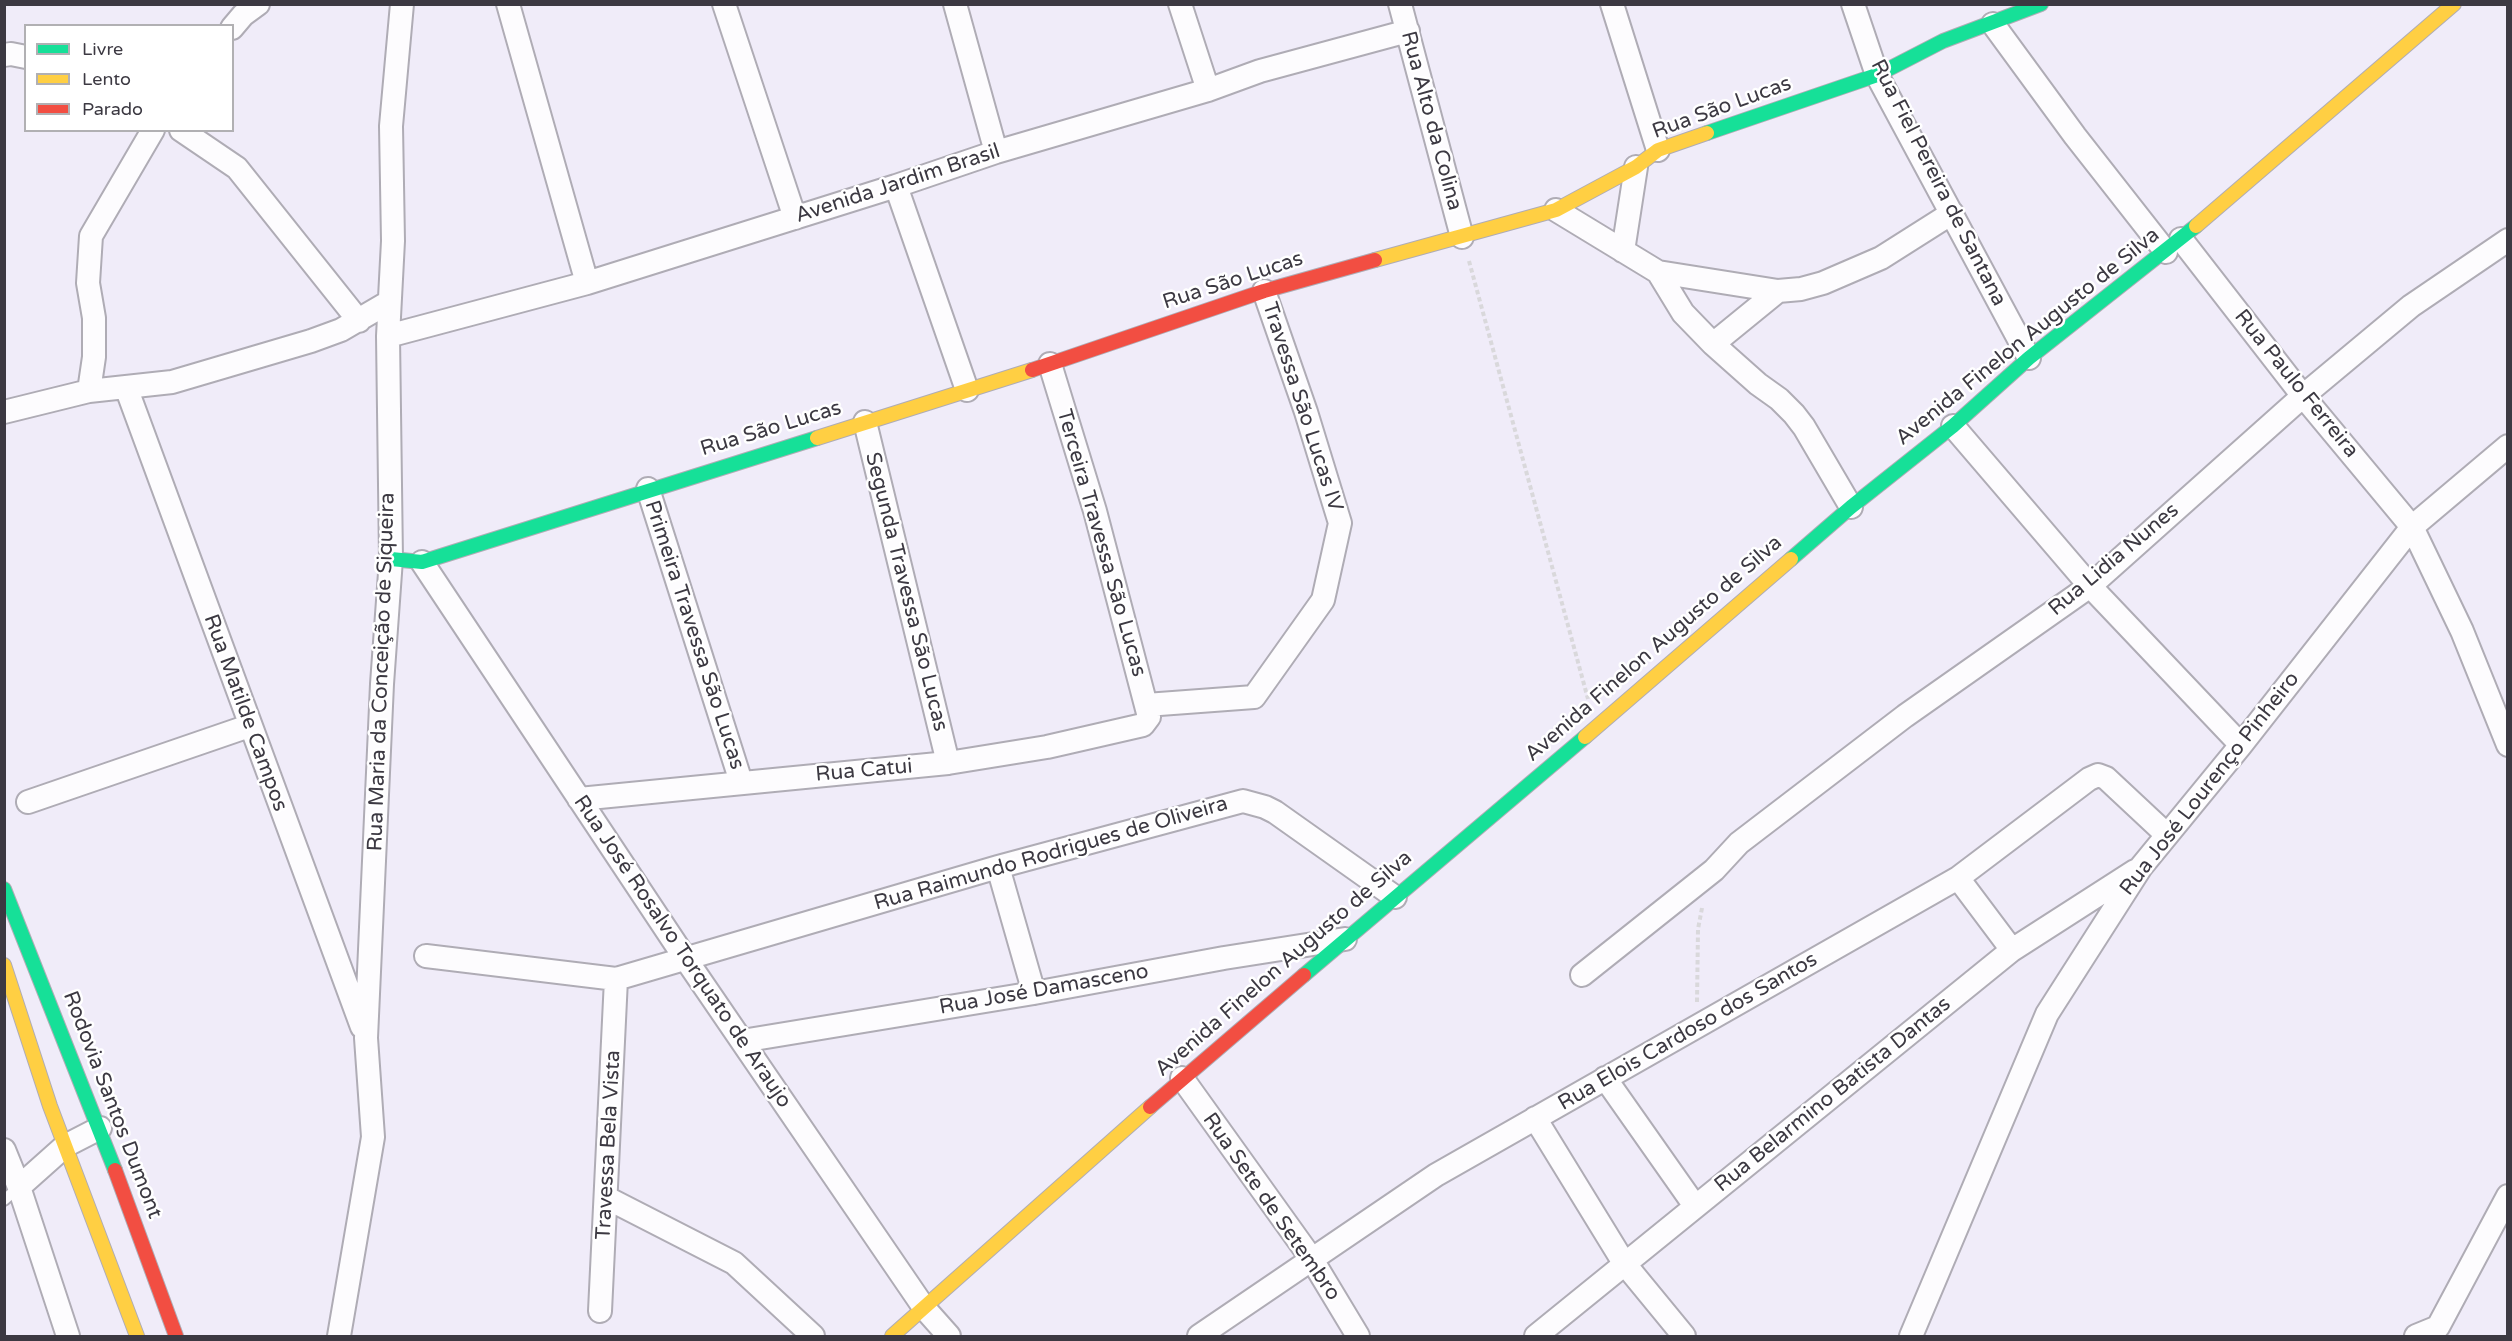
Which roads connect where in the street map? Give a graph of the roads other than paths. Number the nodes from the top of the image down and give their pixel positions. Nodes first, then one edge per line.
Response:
1 (258, 4) edge
2 (402, 4) edge
3 (508, 4) edge
4 (724, 4) edge
5 (955, 4) edge
6 (1179, 4) edge
7 (1400, 4) edge
8 (1612, 4) edge
9 (1853, 4) edge
10 (2041, 4) edge
11 (2454, 4) edge
12 (1993, 24) junction
13 (234, 26) edge
14 (1408, 31) junction
15 (4, 55) edge
16 (24, 57) edge
17 (1877, 75) junction
18 (1208, 90) junction
19 (152, 132) edge
20 (184, 132) edge
21 (1658, 150) junction
22 (996, 152) junction
23 (1636, 166) junction
24 (896, 186) junction
25 (1556, 210) junction
26 (1952, 213) junction
27 (795, 218) junction
28 (1462, 237) junction
29 (2508, 240) edge
30 (2174, 246) junction
31 (1623, 251) junction
32 (1658, 272) junction
33 (587, 284) junction
34 (1264, 291) junction
35 (1778, 291) junction
36 (389, 302) junction
37 (359, 321) junction
38 (388, 336) junction
39 (1713, 344) junction
40 (2029, 358) junction
41 (1050, 364) junction
42 (126, 387) junction
43 (967, 390) junction
44 (89, 391) junction
45 (2303, 396) junction
46 (4, 412) edge
47 (865, 422) junction
48 (1953, 426) junction
49 (2508, 446) edge
50 (648, 489) junction
51 (1851, 507) junction
52 (1340, 523) joint
53 (2412, 527) junction
54 (391, 559) junction
55 (422, 562) junction
56 (2090, 586) junction
57 (1146, 714) junction
58 (249, 726) junction
59 (2241, 745) junction
60 (2508, 745) edge
61 (948, 763) junction
62 (741, 782) junction
63 (579, 799) junction
64 (28, 802) dead end
65 (2167, 835) junction
66 (998, 867) junction
67 (2141, 867) junction
68 (1958, 878) junction
69 (4, 889) edge
70 (1395, 897) junction
71 (1345, 939) junction
72 (2013, 950) junction
73 (426, 956) dead end
74 (685, 958) junction
75 (4, 965) edge
76 (1582, 975) dead end
77 (616, 979) junction
78 (1034, 993) junction
79 (366, 1038) junction
80 (742, 1041) junction
81 (1182, 1078) junction
82 (1605, 1078) junction
83 (1535, 1119) junction
84 (100, 1128) junction
85 (65, 1146) junction
86 (4, 1150) edge
87 (12, 1193) edge
88 (2508, 1196) edge
89 (607, 1198) junction
90 (1695, 1206) junction
91 (1311, 1258) junction
92 (1624, 1263) junction
93 (925, 1309) junction
94 (600, 1311) dead end
95 (2440, 1332) edge
96 (1913, 1335) edge
97 (68, 1336) edge
98 (137, 1336) edge
99 (176, 1336) edge
100 (339, 1336) edge
101 (813, 1336) edge
102 (892, 1336) edge
103 (949, 1336) edge
104 (1199, 1336) edge
105 (1358, 1336) edge
106 (1536, 1336) edge
107 (1684, 1336) edge
108 (2416, 1336) edge

1 - 13 street
2 - 36 street, Rua Maria da Conceição de Siqueira
3 - 33 street
4 - 27 street
5 - 22 street
6 - 18 street
7 - 14 street, Rua Alto da Colina
8 - 21 street
9 - 17 street, Rua Fiel Pereira de Santana
10 - 12 main road, Rua São Lucas
11 - 30 main road, Avenida Finelon Augusto de Silva
12 - 17 main road, Rua São Lucas
12 - 30 street, Rua Paulo Ferreira
14 - 18 street, Avenida Jardim Brasil
14 - 28 street, Rua Alto da Colina
15 - 16 street
17 - 21 main road, Rua São Lucas
17 - 26 street, Rua Fiel Pereira de Santana
18 - 22 street, Avenida Jardim Brasil
19 - 44 street
20 - 37 street
21 - 23 main road, Rua São Lucas
22 - 24 street, Avenida Jardim Brasil
23 - 25 main road, Rua São Lucas
23 - 31 street
24 - 27 street, Avenida Jardim Brasil
24 - 43 street
25 - 28 main road, Rua São Lucas
25 - 31 street
26 - 35 street
26 - 40 street, Rua Fiel Pereira de Santana
27 - 33 street, Avenida Jardim Brasil
28 - 34 main road, Rua São Lucas
29 - 45 street, Rua Lidia Nunes
30 - 40 main road, Avenida Finelon Augusto de Silva
30 - 45 street, Rua Paulo Ferreira
31 - 32 street
32 - 35 street
32 - 39 street
33 - 38 street, Avenida Jardim Brasil
34 - 41 main road, Rua São Lucas
34 - 52 street, Travessa São Lucas IV
35 - 39 street
36 - 37 street
36 - 38 street, Rua Maria da Conceição de Siqueira
37 - 42 street
38 - 54 street, Rua Maria da Conceição de Siqueira
39 - 51 street
40 - 48 main road, Avenida Finelon Augusto de Silva
41 - 43 main road, Rua São Lucas
41 - 57 street, Terceira Travessa São Lucas
42 - 44 street
42 - 58 street, Rua Matilde Campos
43 - 47 main road, Rua São Lucas
44 - 46 street
45 - 53 street, Rua Paulo Ferreira
45 - 56 street, Rua Lidia Nunes
47 - 50 main road, Rua São Lucas
47 - 61 street, Segunda Travessa São Lucas
48 - 51 main road, Avenida Finelon Augusto de Silva
48 - 56 street
49 - 53 street, Rua José Lourenço Pinheiro
50 - 55 main road, Rua São Lucas
50 - 62 street, Primeira Travessa São Lucas
51 - 70 main road, Avenida Finelon Augusto de Silva
52 - 57 street, Rua Catui
53 - 59 street, Rua José Lourenço Pinheiro
53 - 60 street, Rua Paulo Ferreira
54 - 55 main road
54 - 79 street, Rua Maria da Conceição de Siqueira
55 - 63 street, Rua José Rosalvo Torquato de Araujo
56 - 59 street
56 - 76 street, Rua Lidia Nunes
57 - 61 street, Rua Catui
58 - 64 street
58 - 79 street, Rua Matilde Campos
59 - 65 street, Rua José Lourenço Pinheiro
61 - 62 street, Rua Catui
62 - 63 street, Rua Catui
63 - 74 street, Rua José Rosalvo Torquato de Araujo
65 - 67 street, Rua José Lourenço Pinheiro
65 - 68 street, Rua Elois Cardoso dos Santos
66 - 70 street, Rua Raimundo Rodrigues de Oliveira
66 - 74 street, Rua Raimundo Rodrigues de Oliveira
66 - 78 street
67 - 72 street, Rua Belarmino Batista Dantas
67 - 96 street, Rua José Lourenço Pinheiro
68 - 72 street
68 - 82 street, Rua Elois Cardoso dos Santos
69 - 84 main road, Rodovia Santos Dumont
70 - 71 main road, Avenida Finelon Augusto de Silva
71 - 78 street, Rua José Damasceno
71 - 81 main road, Avenida Finelon Augusto de Silva
72 - 90 street, Rua Belarmino Batista Dantas
73 - 77 street
74 - 77 street, Rua Raimundo Rodrigues de Oliveira
74 - 80 street, Rua José Rosalvo Torquato de Araujo
75 - 85 main road
77 - 89 street, Travessa Bela Vista
78 - 80 street, Rua José Damasceno
79 - 100 street, Rua Maria da Conceição de Siqueira
80 - 93 street, Rua José Rosalvo Torquato de Araujo
81 - 91 street, Rua Sete de Setembro
81 - 93 main road, Avenida Finelon Augusto de Silva
82 - 83 street, Rua Elois Cardoso dos Santos
82 - 90 street
83 - 91 street, Rua Elois Cardoso dos Santos
83 - 92 street
84 - 85 street
84 - 99 main road, Rodovia Santos Dumont
85 - 87 street
85 - 98 main road
86 - 87 street
87 - 97 street
88 - 95 street
89 - 94 street, Travessa Bela Vista
89 - 101 street
90 - 92 street, Rua Belarmino Batista Dantas
91 - 104 street, Rua Elois Cardoso dos Santos
91 - 105 street, Rua Sete de Setembro
92 - 106 street, Rua Belarmino Batista Dantas
92 - 107 street
93 - 102 main road, Avenida Finelon Augusto de Silva
93 - 103 street, Rua José Rosalvo Torquato de Araujo
95 - 108 street

